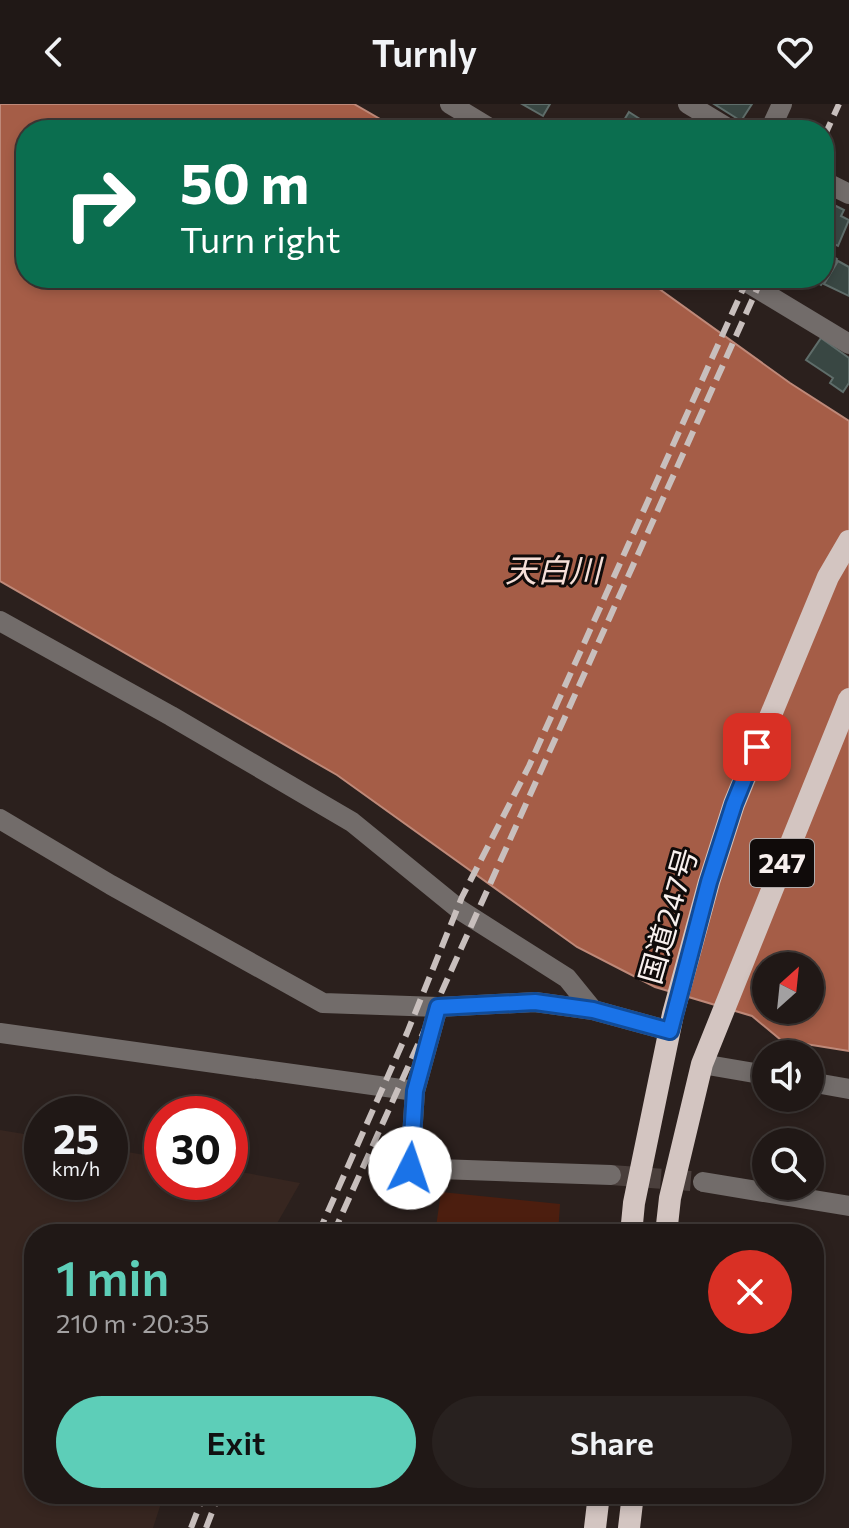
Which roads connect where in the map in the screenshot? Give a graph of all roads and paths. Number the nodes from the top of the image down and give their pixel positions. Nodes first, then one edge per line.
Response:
1 (450, 104) edge
2 (688, 104) edge
3 (476, 120) edge
4 (714, 120) edge
5 (757, 288) edge
6 (849, 344) edge
7 (849, 541) edge
8 (0, 621) edge
9 (849, 699) edge
10 (0, 819) edge
11 (438, 1007) junction
12 (593, 1010) junction
13 (672, 1022) junction
14 (0, 1033) edge
15 (702, 1064) junction
16 (752, 1073) edge
17 (824, 1085) edge
18 (849, 1089) edge
19 (415, 1091) junction
20 (611, 1175) tunnel mouth
21 (703, 1182) tunnel mouth
22 (849, 1206) edge
23 (632, 1224) edge
24 (667, 1224) edge
25 (598, 1504) edge
26 (632, 1504) edge
27 (595, 1528) edge
28 (629, 1528) edge

1 - 3 street
2 - 4 street
5 - 6 street
7 - 13 highway, 国道247号 / 247
8 - 12 street
9 - 15 highway, 247
10 - 11 street
11 - 12 street
11 - 19 street
12 - 13 street
13 - 23 highway, 国道247号 / 247
14 - 19 street
15 - 16 street
15 - 24 highway, 247
17 - 18 street
19 - 20 street
21 - 22 street
25 - 27 highway
26 - 28 highway

